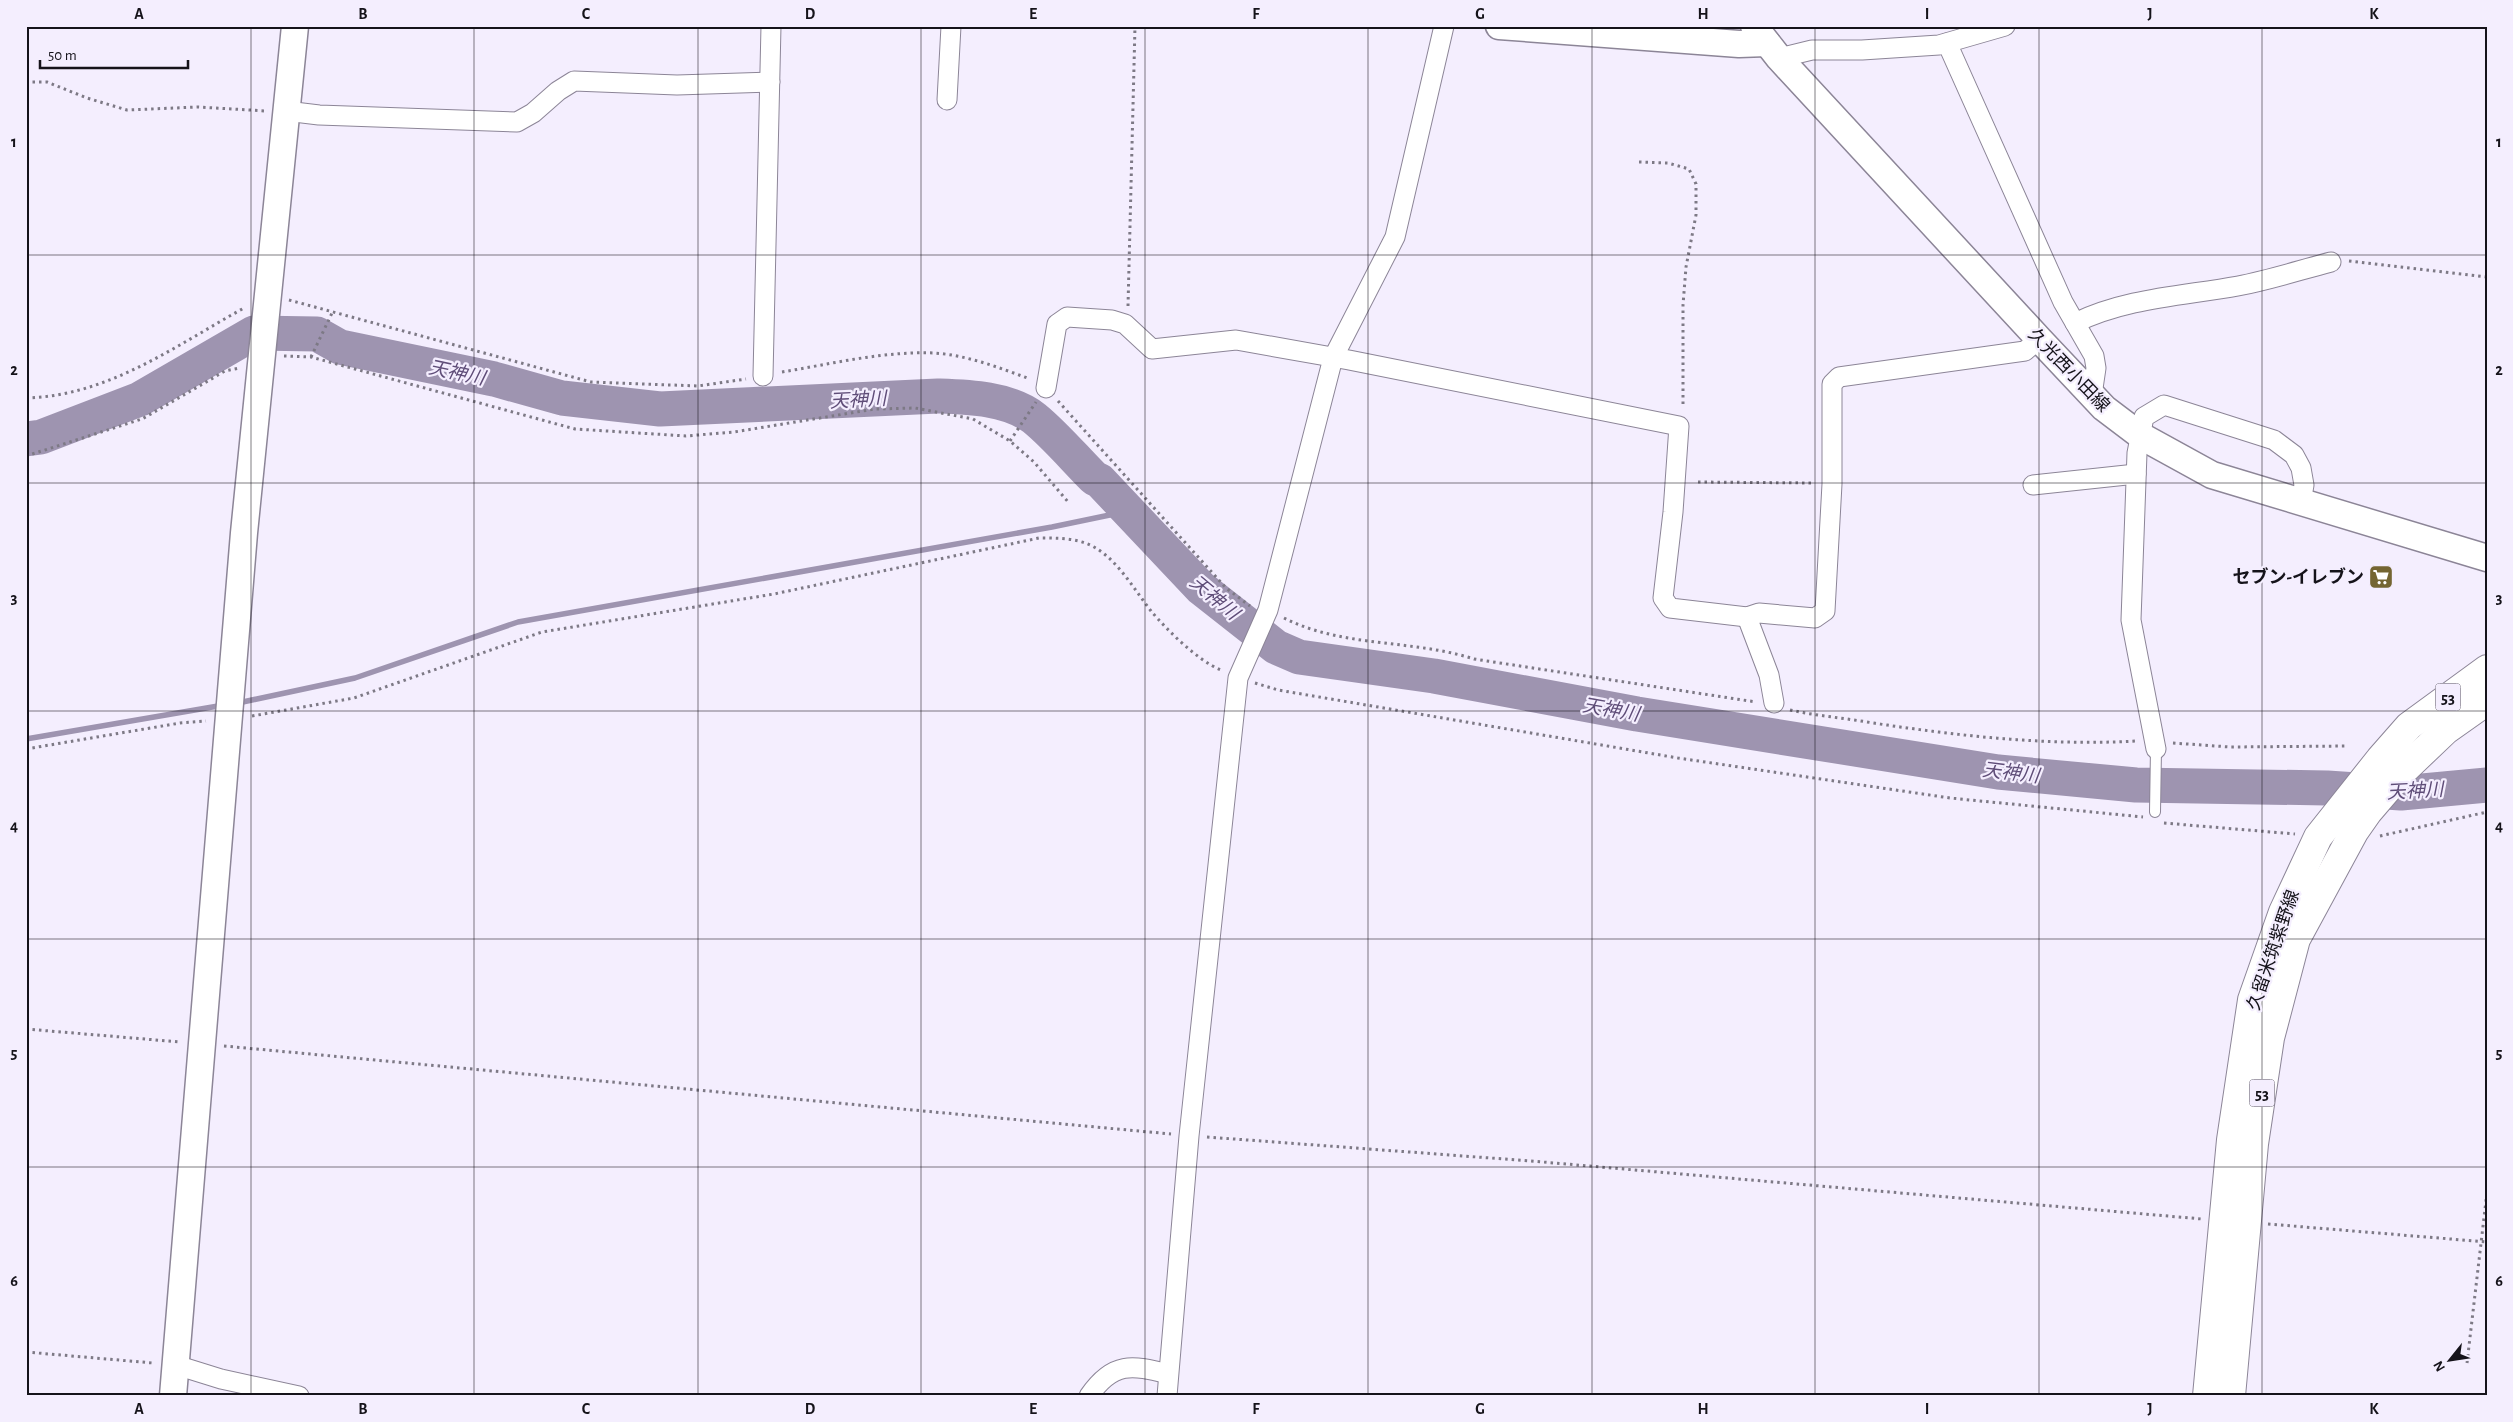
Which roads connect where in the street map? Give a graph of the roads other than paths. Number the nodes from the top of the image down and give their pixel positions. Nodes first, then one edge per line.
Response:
1 (294, 26) edge
2 (771, 26) edge
3 (951, 26) edge
4 (1444, 26) edge
5 (1499, 26) edge
6 (2005, 26) edge
7 (1767, 42) edge
8 (1947, 43) junction
9 (770, 82) junction
10 (947, 100) dead end
11 (286, 110) junction
12 (2331, 262) road end
13 (2075, 323) junction
14 (2039, 339) junction
15 (1333, 358) junction
16 (763, 376) road end
17 (1046, 388) road end
18 (2092, 395) junction
19 (2140, 436) junction
20 (2136, 474) junction
21 (2033, 485) dead end
22 (2300, 502) junction
23 (2487, 558) edge
24 (1746, 618) junction
25 (2487, 669) edge
26 (2487, 701) edge
27 (1774, 702) road end
28 (2156, 745) joint
29 (2154, 816) road end
30 (2353, 820) junction
31 (2235, 1221) junction
32 (176, 1365) junction
33 (1168, 1374) junction
34 (173, 1396) edge
35 (299, 1396) edge
36 (1089, 1396) edge
37 (1167, 1396) edge
38 (2207, 1396) edge
39 (2231, 1396) edge

1 - 11 street
2 - 9 street
3 - 10 street
4 - 15 street
5 - 7 street
6 - 8 street
7 - 8 street
7 - 14 street, 久光西小田線
8 - 13 street
9 - 11 street
9 - 16 street
11 - 32 street
12 - 13 street
13 - 18 street
14 - 18 street, 久光西小田線
14 - 24 street
15 - 17 street
15 - 24 street
15 - 33 street
18 - 19 street, 久光西小田線
19 - 20 street
19 - 22 street, 久光西小田線
19 - 22 street
20 - 21 street
20 - 28 street
22 - 23 street, 久光西小田線
24 - 27 street
25 - 30 main road, 久留米筑紫野線 / 53
26 - 30 main road, 久留米筑紫野線 / 53
28 - 29 lane
30 - 31 main road, 久留米筑紫野線 / 53
30 - 31 main road, 久留米筑紫野線 / 53
31 - 38 main road, 久留米筑紫野線 / 53
31 - 39 main road, 久留米筑紫野線 / 53
32 - 34 street
32 - 35 street
33 - 36 street
33 - 37 street

